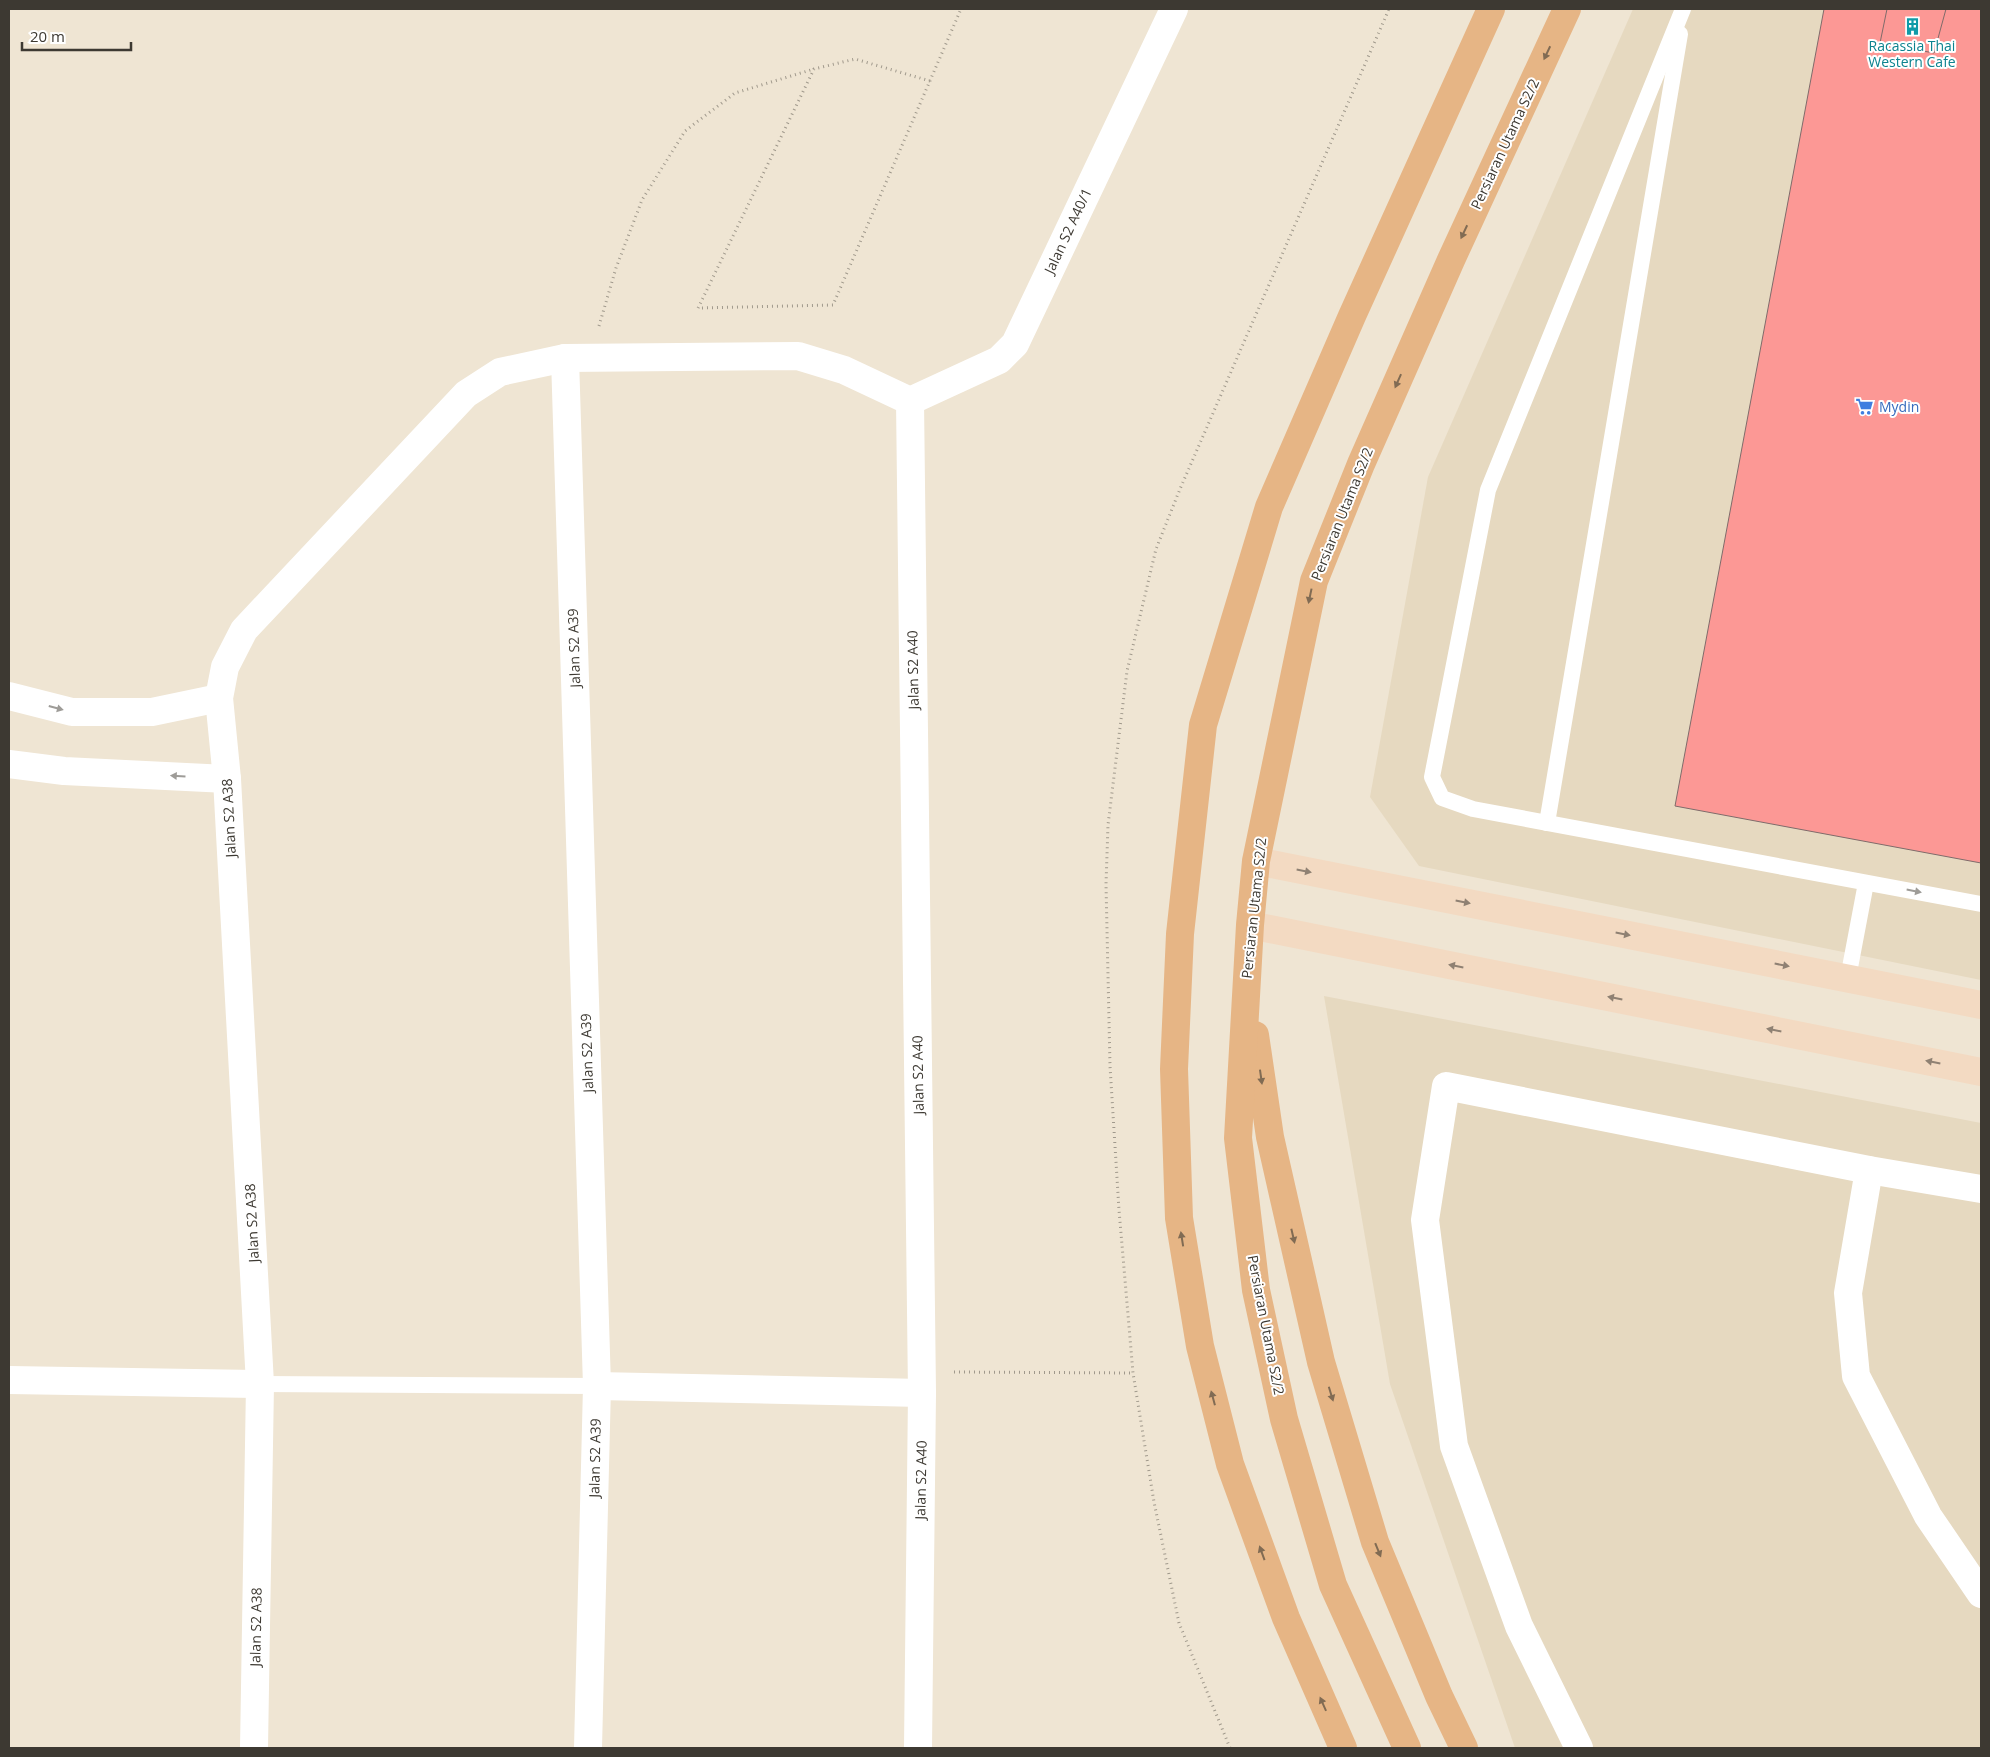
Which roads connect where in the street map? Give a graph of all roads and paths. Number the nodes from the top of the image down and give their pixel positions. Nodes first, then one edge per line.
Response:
1 (961, 9) edge
2 (1174, 9) edge
3 (1490, 9) edge
4 (1568, 9) edge
5 (1683, 9) edge
6 (814, 68) junction
7 (930, 81) junction
8 (577, 358) junction
9 (910, 401) junction
10 (9, 696) edge
11 (219, 698) junction
12 (9, 764) edge
13 (227, 779) junction
14 (1547, 823) junction
15 (1256, 862) junction
16 (1866, 882) junction
17 (1981, 904) edge
18 (1250, 925) junction
19 (1246, 977) junction
20 (1848, 978) junction
21 (1981, 1005) edge
22 (1981, 1072) edge
23 (1869, 1170) junction
24 (1981, 1189) edge
25 (1134, 1373) dead end
26 (9, 1380) edge
27 (922, 1383) junction
28 (260, 1384) junction
29 (597, 1386) junction
30 (1981, 1594) edge
31 (254, 1748) edge
32 (588, 1748) edge
33 (918, 1748) edge
34 (1343, 1748) edge
35 (1408, 1748) edge
36 (1464, 1748) edge
37 (1579, 1748) edge

1 - 7 path
2 - 9 street, Jalan S2 A40/1
34 -> 3 main road
4 -> 15 main road, Persiaran Utama S2/2
5 - 14 lane
5 - 14 lane
6 - 7 path
6 - 7 path
6 - 8 path
8 - 9 street, Jalan S2 A38
8 - 11 street, Jalan S2 A38
8 - 29 street, Jalan S2 A39
9 - 27 street, Jalan S2 A40
10 -> 11 street
11 - 13 street, Jalan S2 A38
13 -> 12 street
13 - 28 street, Jalan S2 A38
14 - 16 lane
15 - 18 main road, Persiaran Utama S2/2
15 -> 20 street
16 -> 17 lane
16 - 20 lane
18 - 19 main road, Persiaran Utama S2/2
22 -> 18 street
19 - 35 main road, Persiaran Utama S2/2
19 -> 36 main road
20 - 21 street
23 - 24 street
23 - 30 street
23 - 37 street
25 - 27 path
26 - 28 street
27 - 29 street
27 - 33 street, Jalan S2 A40
28 - 29 lane
28 - 31 street, Jalan S2 A38
29 - 32 street, Jalan S2 A39

